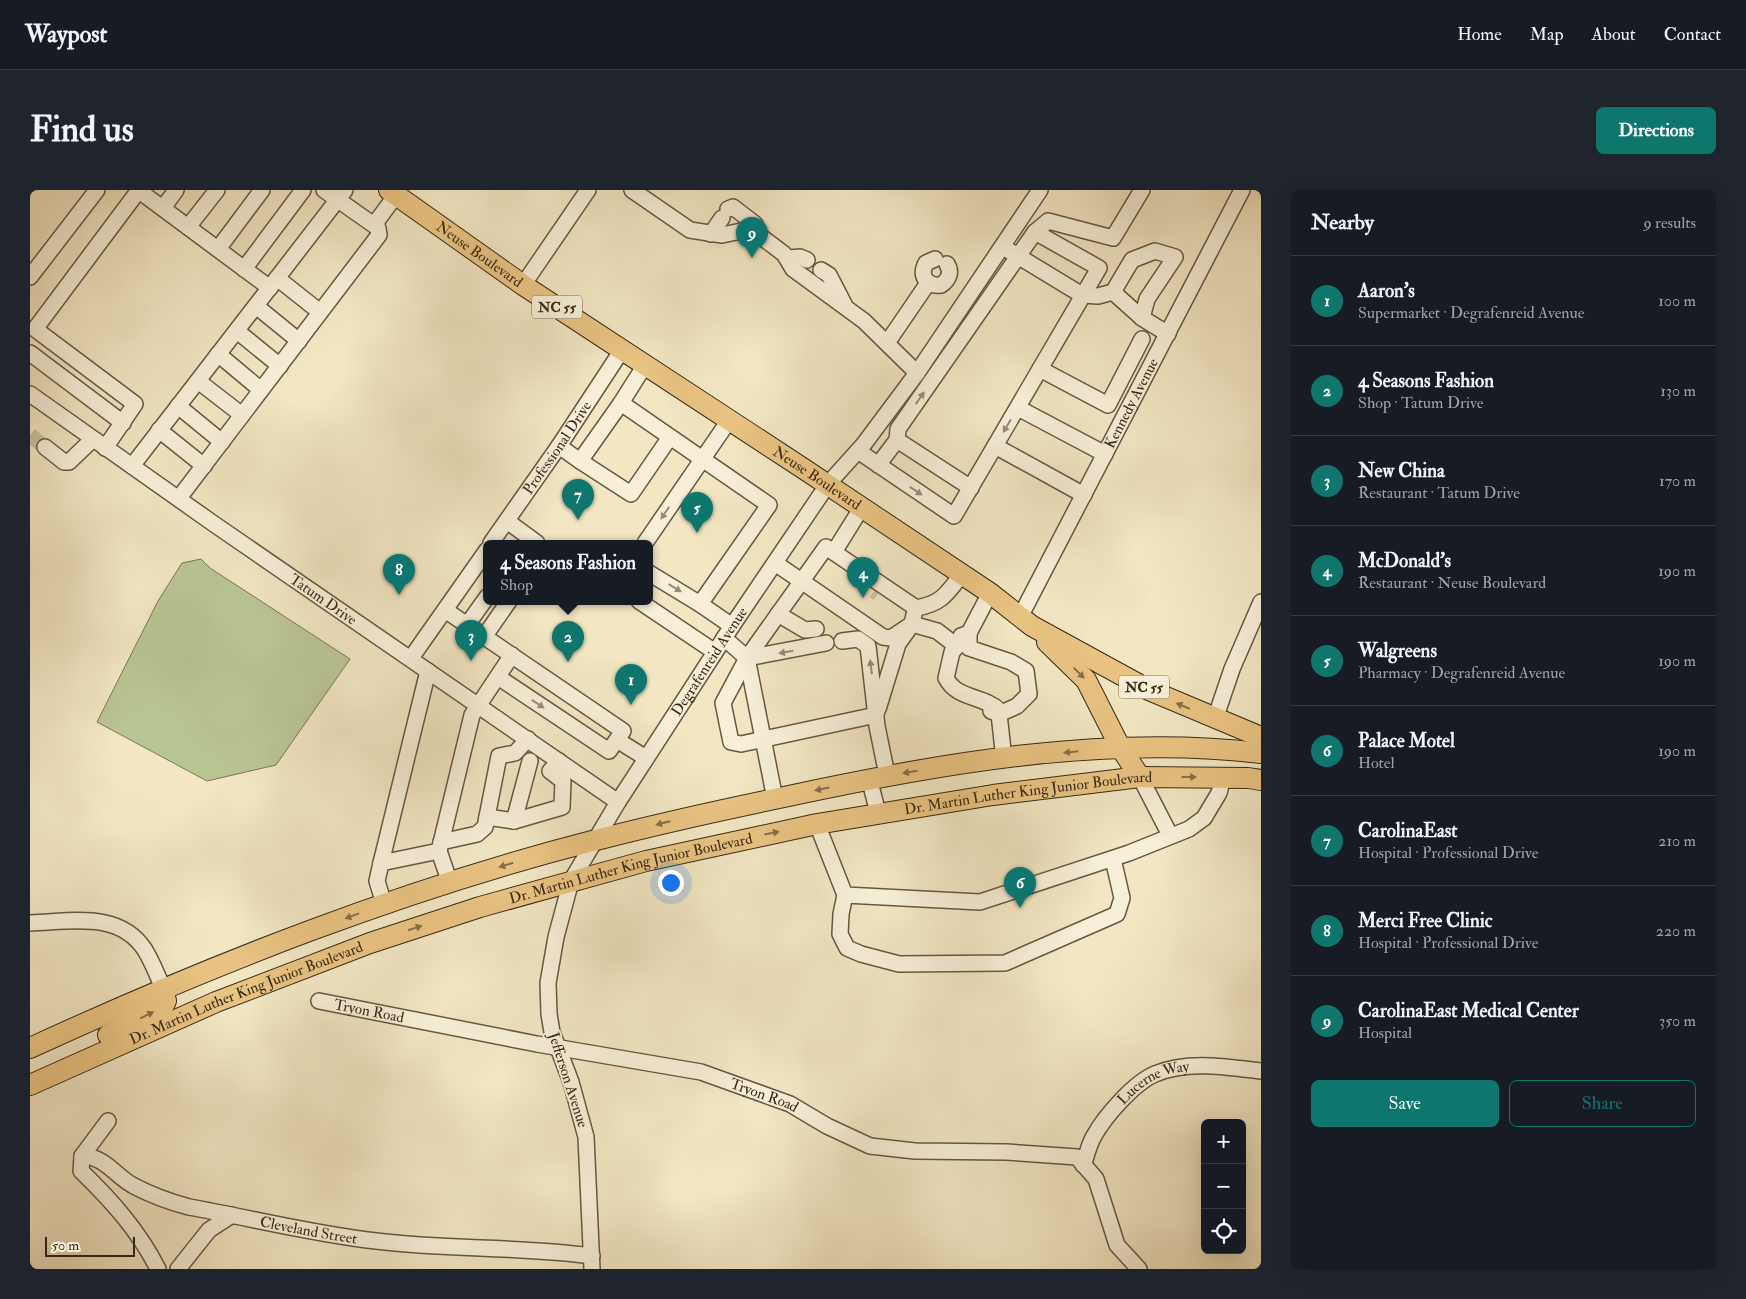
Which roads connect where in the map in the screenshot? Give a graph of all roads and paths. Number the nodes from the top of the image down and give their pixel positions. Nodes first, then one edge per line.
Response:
1 (97, 190) edge
2 (139, 190) edge
3 (176, 190) edge
4 (217, 190) edge
5 (262, 190) edge
6 (303, 190) edge
7 (324, 190) edge
8 (588, 190) edge
9 (632, 190) edge
10 (1040, 190) edge
11 (1142, 190) edge
12 (1242, 190) edge
13 (392, 193) edge
14 (341, 195) edge
15 (163, 208) junction
16 (374, 225) junction
17 (188, 227) junction
18 (751, 229) junction
19 (1035, 232) junction
20 (711, 234) junction
21 (1003, 247) junction
22 (218, 249) junction
23 (1017, 256) junction
24 (788, 258) junction
25 (807, 260) dead end
26 (244, 269) junction
27 (821, 270) dead end
28 (30, 278) edge
29 (273, 283) junction
30 (928, 283) junction
31 (523, 285) junction
32 (1113, 292) junction
33 (1082, 295) junction
34 (256, 306) junction
35 (845, 306) junction
36 (320, 312) junction
37 (1142, 318) junction
38 (237, 330) junction
39 (32, 332) edge
40 (1168, 334) junction
41 (1142, 339) dead end
42 (299, 340) junction
43 (887, 343) junction
44 (622, 350) junction
45 (30, 354) edge
46 (218, 354) junction
47 (645, 365) junction
48 (280, 366) junction
49 (1040, 369) junction
50 (917, 373) junction
51 (198, 381) junction
52 (261, 390) junction
53 (30, 394) edge
54 (621, 402) junction
55 (1108, 405) junction
56 (178, 406) junction
57 (1018, 408) junction
58 (242, 415) junction
59 (1124, 418) junction
60 (730, 419) junction
61 (123, 422) junction
62 (159, 430) junction
63 (670, 436) junction
64 (897, 440) junction
65 (222, 442) junction
66 (99, 443) junction
67 (559, 446) junction
68 (995, 446) junction
69 (45, 447) tunnel mouth
70 (858, 451) junction
71 (1105, 454) junction
72 (702, 458) junction
73 (580, 461) junction
74 (878, 465) junction
75 (132, 466) junction
76 (204, 466) junction
77 (828, 484) junction
78 (970, 488) junction
79 (1084, 495) junction
80 (179, 498) junction
81 (862, 508) junction
82 (507, 521) junction
83 (493, 540) edge
84 (533, 540) edge
85 (647, 540) edge
86 (834, 552) junction
87 (483, 556) edge
88 (848, 562) junction
89 (775, 564) junction
90 (962, 574) junction
91 (653, 575) edge
92 (801, 582) junction
93 (990, 594) junction
94 (1261, 602) edge
95 (483, 603) edge
96 (700, 604) junction
97 (506, 605) edge
98 (645, 605) edge
99 (911, 605) junction
100 (444, 610) junction
101 (778, 614) junction
102 (1026, 622) junction
103 (912, 624) junction
104 (467, 625) junction
105 (816, 629) dead end
106 (728, 632) junction
107 (969, 633) junction
108 (484, 637) junction
109 (842, 641) dead end
110 (950, 641) junction
111 (826, 644) dead end
112 (715, 652) junction
113 (512, 656) junction
114 (410, 658) junction
115 (747, 658) junction
116 (428, 671) junction
117 (498, 677) junction
118 (479, 705) junction
119 (999, 714) junction
120 (876, 715) junction
121 (1214, 719) junction
122 (528, 739) junction
123 (764, 739) junction
124 (617, 740) junction
125 (1120, 747) junction
126 (1258, 747) edge
127 (515, 753) junction
128 (646, 758) junction
129 (1004, 759) junction
130 (530, 761) junction
131 (554, 766) junction
132 (878, 777) junction
133 (1140, 777) junction
134 (1223, 778) junction
135 (1254, 779) edge
136 (775, 799) junction
137 (618, 802) junction
138 (878, 813) junction
139 (487, 817) junction
140 (514, 821) junction
141 (817, 824) junction
142 (1170, 835) junction
143 (595, 840) junction
144 (440, 847) junction
145 (1113, 859) junction
146 (381, 863) junction
147 (571, 881) junction
148 (450, 883) junction
149 (845, 895) junction
150 (384, 904) junction
151 (30, 923) edge
152 (163, 989) junction
153 (319, 1001) dead end
154 (556, 1047) junction
155 (30, 1048) edge
156 (1261, 1071) edge
157 (30, 1085) edge
158 (108, 1122) dead end
159 (82, 1156) junction
160 (1083, 1165) junction
161 (232, 1215) junction
162 (592, 1262) edge
163 (158, 1269) edge
164 (178, 1269) edge
165 (1139, 1269) edge

1 - 28 street
2 - 15 street
2 - 39 street
3 - 15 street
4 - 17 street
5 - 22 street
6 - 26 street
7 - 14 street
8 - 31 street
9 - 20 street
10 - 21 street, Degrafenreid Avenue
11 - 19 street
12 - 40 street, Kennedy Avenue
13 - 16 street
13 - 31 main road, Neuse Boulevard / NC 55
14 - 16 street
14 - 29 street
15 - 17 street
16 - 36 street
17 - 22 street
18 - 20 street
18 - 20 street
18 - 24 street
19 - 23 street
19 - 33 street
21 - 23 street
21 - 50 street, Degrafenreid Avenue
22 - 26 street
23 - 33 street
64 -> 23 street
24 - 25 street
24 - 35 street
26 - 29 street
27 - 35 street
29 - 34 street
29 - 36 street
30 - 30 street
30 - 43 street
31 - 44 main road, Neuse Boulevard / NC 55
32 - 33 street
32 - 37 street
32 - 37 street
33 - 49 street
34 - 38 street
34 - 42 street
35 - 43 street
36 - 42 street
37 - 40 street
38 - 46 street
38 - 48 street
39 - 61 street
40 - 59 street, Kennedy Avenue
41 - 55 street
42 - 48 street
43 - 50 street
44 - 47 main road, Neuse Boulevard / NC 55
44 - 67 street, Professional Drive
45 - 61 street
46 - 51 street
46 - 52 street
47 - 54 street
47 - 60 main road, Neuse Boulevard / NC 55
48 - 52 street
49 - 55 street
49 - 57 street
50 - 70 street, Degrafenreid Avenue
51 - 56 street
51 - 58 street
52 - 58 street
53 - 66 street, Tatum Drive
54 - 63 street
54 - 73 street
55 - 59 street
56 - 62 street
56 - 65 street
57 -> 68 street
57 - 71 street
58 - 65 street
59 - 71 street, Kennedy Avenue
60 - 72 street
60 - 77 main road, Neuse Boulevard / NC 55
61 - 66 street
62 - 75 street
62 - 76 street
63 - 72 street
63 - 73 street
64 - 74 street
64 - 78 street
65 - 76 street
66 - 69 street
66 - 75 street, Tatum Drive
67 - 73 street
67 - 82 street, Professional Drive
68 - 78 street
68 - 79 street
70 - 74 street
70 - 77 street, Degrafenreid Avenue
71 - 79 street, Kennedy Avenue
72 -> 85 street
72 - 96 street
74 -> 78 street
75 - 80 street, Tatum Drive
76 - 80 street
77 - 81 main road, Neuse Boulevard / NC 55
77 - 89 street, Degrafenreid Avenue
79 - 102 street, Kennedy Avenue
80 - 114 street, Tatum Drive
81 - 86 street
81 - 90 main road, Neuse Boulevard / NC 55
82 - 83 street, Professional Drive
82 - 84 street
86 - 88 street
86 - 92 street
87 - 100 street
88 - 99 street
88 - 99 street
89 - 92 street
89 - 106 street, Degrafenreid Avenue
90 - 93 main road, Neuse Boulevard / NC 55
90 - 99 street
91 -> 96 street
92 - 101 street
92 - 103 street
93 - 102 main road, Neuse Boulevard / NC 55
93 - 107 street
94 - 121 street
95 - 104 street
96 - 106 street
97 - 108 street
98 - 112 street
99 - 103 street
100 - 104 street
100 - 114 street
101 - 105 street
101 - 115 street
121 -> 102 main road, Neuse Boulevard / NC 55
102 -> 125 main road, NC 55
103 - 110 street
103 - 120 street
104 - 108 street
106 - 112 street, Degrafenreid Avenue
106 - 115 street
107 - 110 street
107 - 119 street
107 - 119 street
108 - 113 street
120 -> 109 street
110 - 119 street
111 -> 115 street
112 - 128 street, Degrafenreid Avenue
113 - 117 street
113 - 124 street
114 - 116 street, Tatum Drive
115 - 123 street
115 - 123 street
116 - 118 street, Tatum Drive
116 - 146 street
117 - 118 street
117 -> 124 street
118 - 122 street, Tatum Drive
118 - 144 street
119 - 129 street
120 - 123 street
120 - 132 street
121 - 126 main road, Neuse Boulevard / NC 55
122 - 127 street
122 - 131 street, Tatum Drive
123 - 136 street
124 - 128 street
125 - 126 main road, Dr. Martin Luther King Junior Boulevard
125 -> 129 main road, Dr. Martin Luther King Junior Boulevard
125 - 133 main road, NC 55
126 - 135 main road
127 - 130 street
127 - 139 street
128 - 137 street, Degrafenreid Avenue
129 -> 132 main road, Dr. Martin Luther King Junior Boulevard
130 - 131 street
130 - 140 street
131 - 137 street, Tatum Drive
131 - 140 street
132 -> 136 main road, Dr. Martin Luther King Junior Boulevard
132 - 138 street
133 -> 134 main road, Dr. Martin Luther King Junior Boulevard
133 - 138 main road, Dr. Martin Luther King Junior Boulevard
133 - 142 street
134 - 135 main road, Dr. Martin Luther King Junior Boulevard
134 - 142 street
136 -> 143 main road, Dr. Martin Luther King Junior Boulevard
137 - 143 street, Degrafenreid Avenue
138 - 141 main road, Dr. Martin Luther King Junior Boulevard
139 - 140 street
139 - 144 street
147 -> 141 main road, Dr. Martin Luther King Junior Boulevard
141 - 149 street
142 - 145 street
143 - 147 street, Jefferson Avenue
143 -> 148 main road, Dr. Martin Luther King Junior Boulevard
144 - 146 street
144 - 148 street
145 - 149 street
145 - 149 street
146 - 150 street
147 - 154 street, Jefferson Avenue
157 -> 147 main road, Dr. Martin Luther King Junior Boulevard
148 - 150 main road, Dr. Martin Luther King Junior Boulevard
150 -> 152 main road, Dr. Martin Luther King Junior Boulevard
151 - 152 street
152 - 155 main road, Dr. Martin Luther King Junior Boulevard
157 -> 152 main road
153 - 154 street, Tryon Road
154 - 160 street, Tryon Road
154 - 162 street, Jefferson Avenue
156 - 160 street, Lucerne Way
158 - 159 street
159 - 161 street, Cleveland Street
159 - 163 street
160 - 165 street
161 - 162 street, Cleveland Street
161 - 164 street

